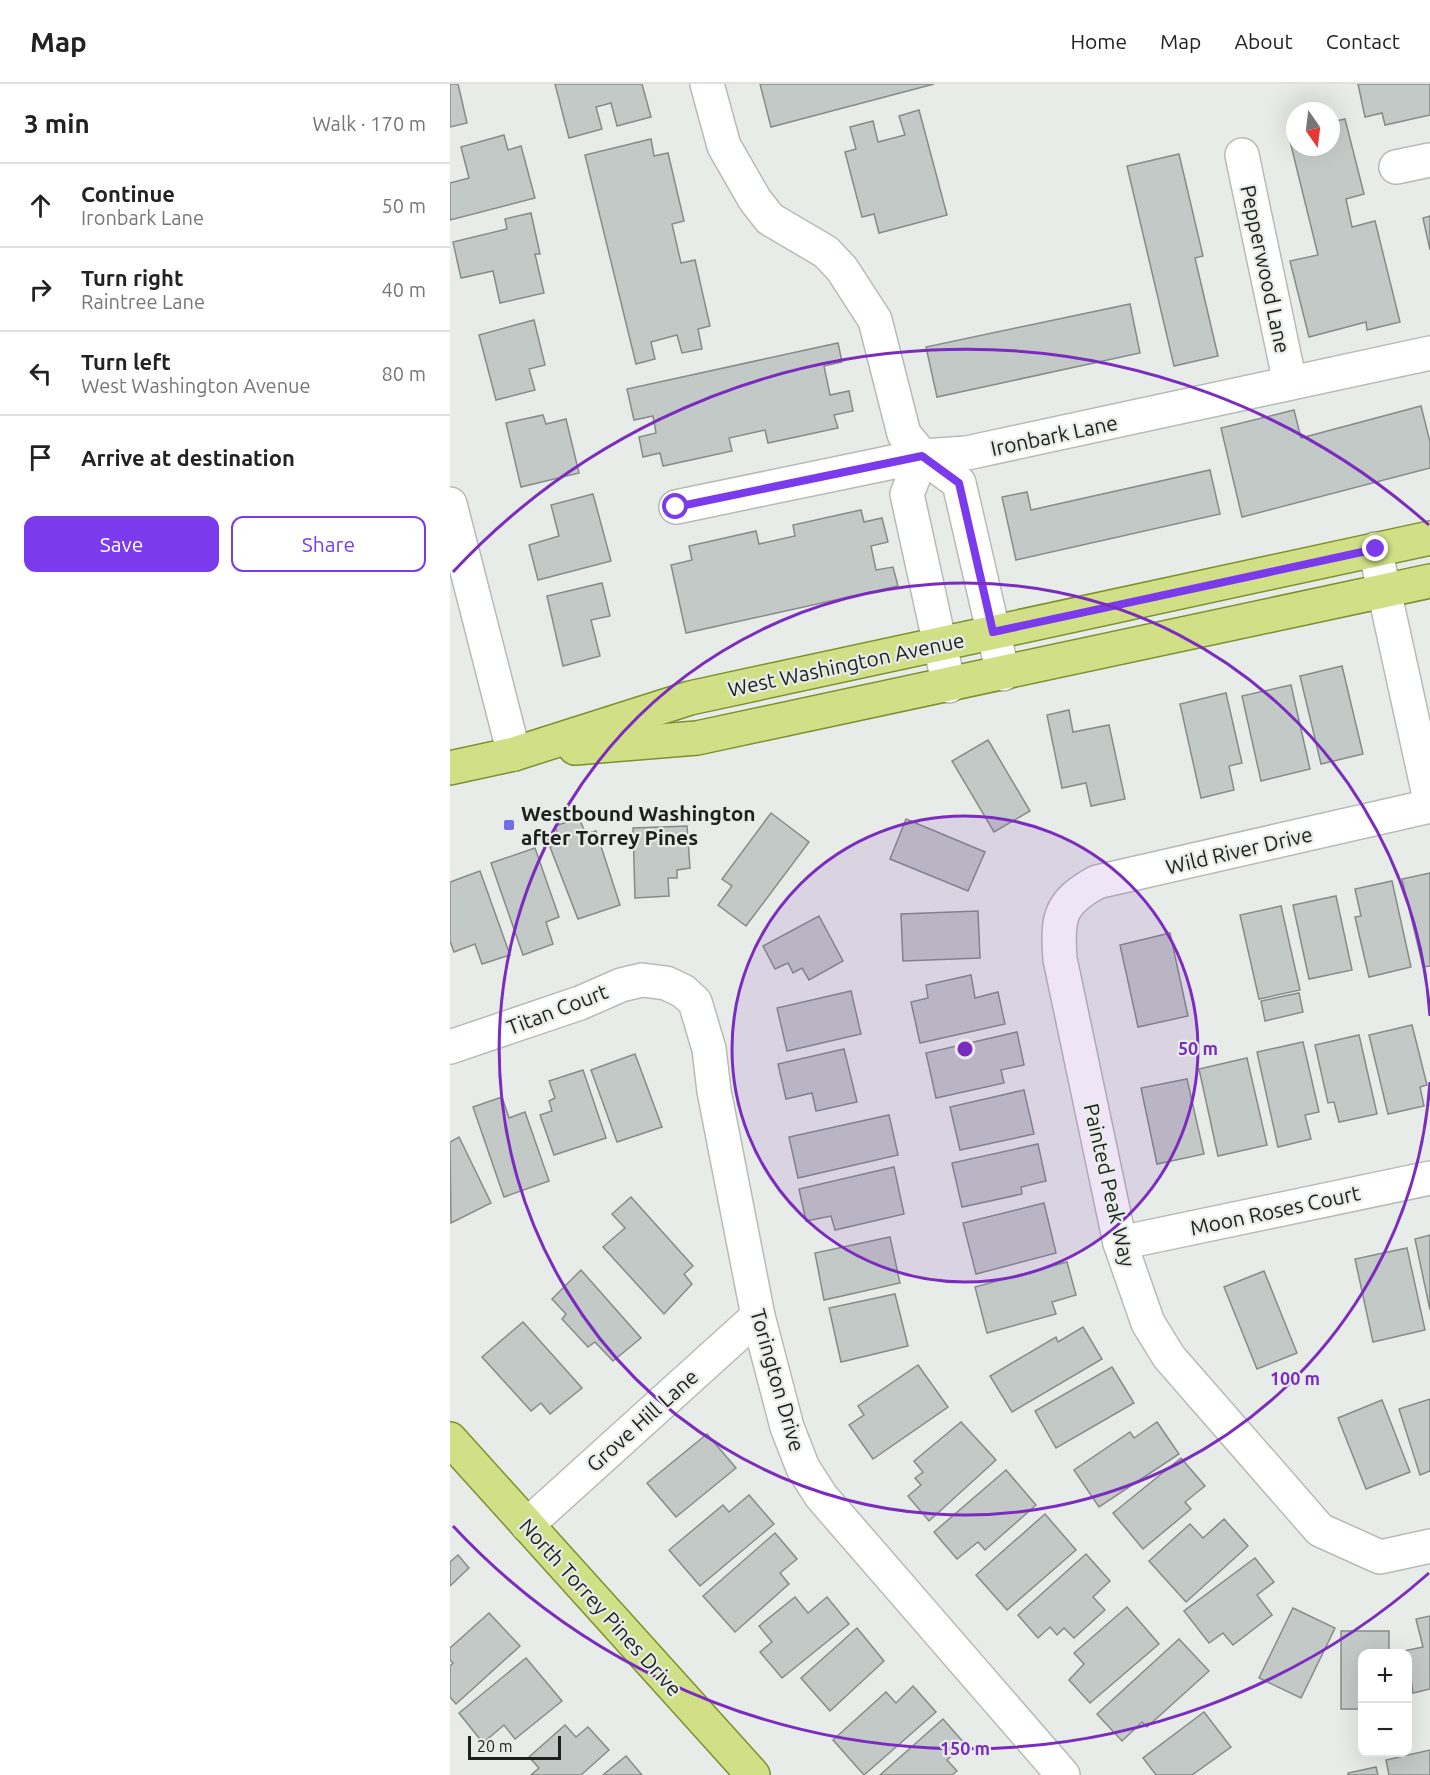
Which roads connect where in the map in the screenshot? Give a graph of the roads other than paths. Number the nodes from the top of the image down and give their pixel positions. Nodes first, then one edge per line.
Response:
1 (707, 84) edge
2 (1242, 155) dead end
3 (1430, 160) edge
4 (1396, 167) dead end
5 (1430, 353) edge
6 (1290, 383) junction
7 (922, 456) junction
8 (450, 504) edge
9 (676, 507) dead end
10 (1430, 538) edge
11 (1376, 549) junction
12 (1430, 581) edge
13 (1385, 591) junction
14 (993, 632) junction
15 (940, 643) junction
16 (1003, 674) junction
17 (949, 686) junction
18 (514, 754) junction
19 (450, 768) edge
20 (1430, 800) edge
21 (1430, 806) edge
22 (1060, 914) joint
23 (666, 983) joint
24 (450, 1047) edge
25 (1430, 1178) edge
26 (1119, 1243) junction
27 (758, 1316) junction
28 (450, 1439) edge
29 (526, 1525) junction
30 (1430, 1546) edge
31 (753, 1775) edge
32 (1063, 1775) edge

1 - 7 street
2 - 6 street, Pepperwood Lane
3 - 4 street
5 - 6 street, Ironbark Lane
6 - 7 street, Ironbark Lane
7 - 9 street, Ironbark Lane
7 - 14 street
7 - 15 street
8 - 18 street
10 - 11 main road, West Washington Avenue
11 - 13 street
11 - 14 main road, West Washington Avenue
12 - 13 main road, West Washington Avenue
13 - 16 main road, West Washington Avenue
13 - 20 street
14 - 15 main road, West Washington Avenue
14 - 16 street
15 - 17 street
15 - 18 main road, West Washington Avenue
16 - 17 main road, West Washington Avenue
17 - 18 main road, West Washington Avenue
18 - 19 main road, West Washington Avenue
21 - 22 street, Wild River Drive
22 - 26 street, Painted Peak Way
23 - 24 street, Titan Court
23 - 27 street, Torington Drive
25 - 26 street, Moon Roses Court
26 - 30 street, Painted Peak Way
27 - 29 street, Grove Hill Lane
27 - 32 street, Torington Drive
28 - 29 main road, North Torrey Pines Drive
29 - 31 main road, North Torrey Pines Drive

